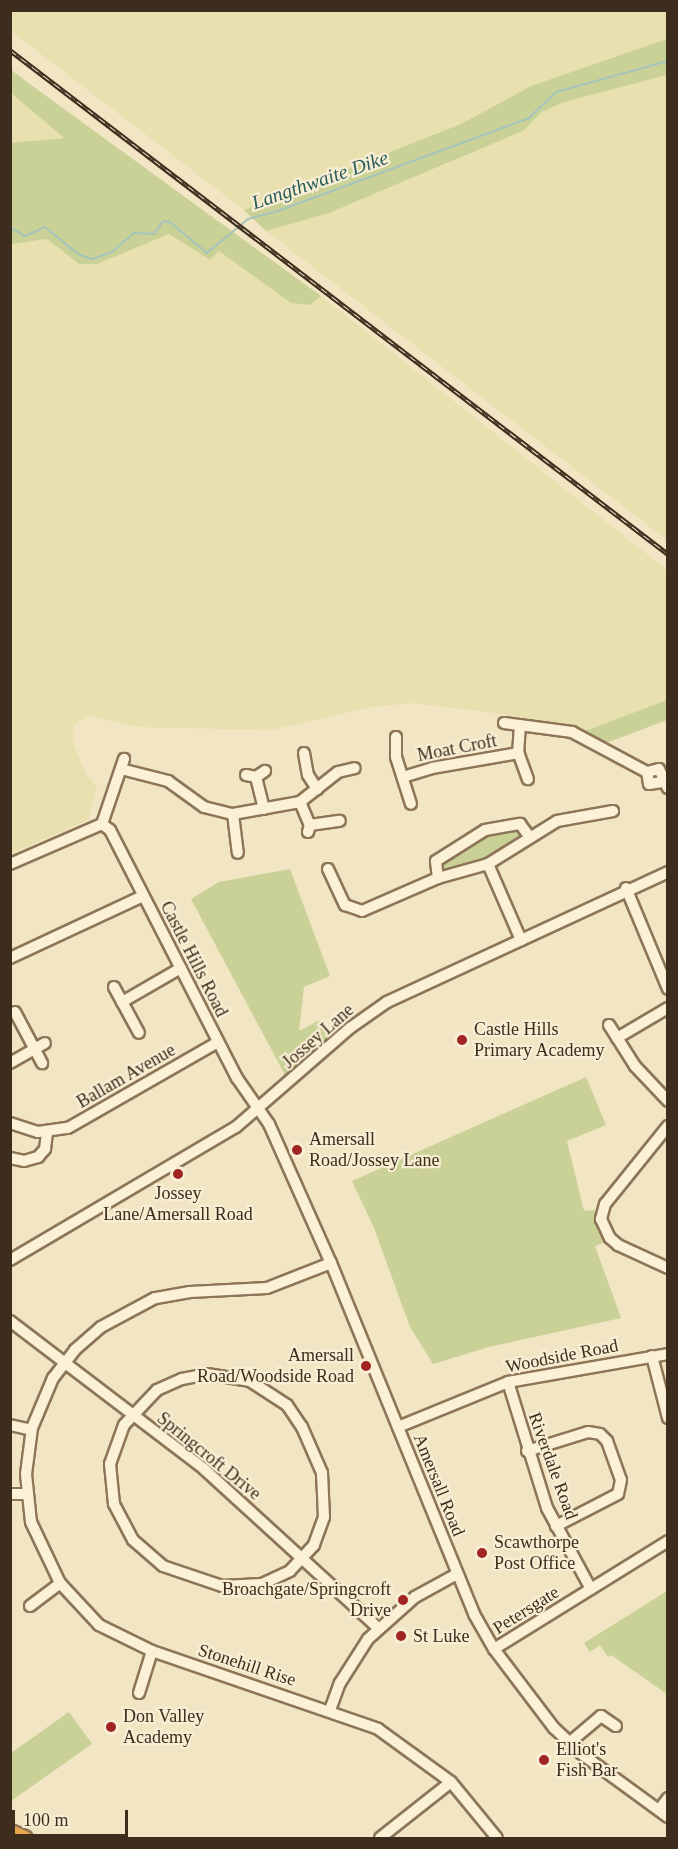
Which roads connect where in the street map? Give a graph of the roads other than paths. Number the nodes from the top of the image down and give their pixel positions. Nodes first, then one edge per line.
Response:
1 (504, 723) dead end
2 (520, 725) junction
3 (395, 737) dead end
4 (304, 753) dead end
5 (519, 753) junction
6 (355, 768) dead end
7 (646, 772) junction
8 (256, 774) dead end
9 (403, 777) junction
10 (664, 777) edge
11 (528, 779) dead end
12 (317, 789) junction
13 (300, 802) junction
14 (411, 804) dead end
15 (264, 809) junction
16 (615, 810) dead end
17 (233, 814) junction
18 (340, 821) dead end
19 (102, 824) junction
20 (529, 836) junction
21 (238, 853) dead end
22 (10, 864) edge
23 (488, 864) junction
24 (328, 869) dead end
25 (668, 872) edge
26 (438, 878) junction
27 (626, 888) junction
28 (143, 896) junction
29 (521, 940) junction
30 (10, 958) edge
31 (663, 965) edge
32 (181, 968) junction
33 (114, 987) dead end
34 (668, 989) edge
35 (122, 1002) junction
36 (668, 1008) edge
37 (15, 1012) dead end
38 (609, 1025) dead end
39 (140, 1033) dead end
40 (617, 1038) junction
41 (218, 1042) junction
42 (45, 1043) dead end
43 (35, 1049) junction
44 (10, 1063) edge
45 (42, 1063) dead end
46 (668, 1101) edge
47 (260, 1109) junction
48 (10, 1123) edge
49 (668, 1126) edge
50 (47, 1132) junction
51 (10, 1158) edge
52 (10, 1260) edge
53 (331, 1263) junction
54 (668, 1268) edge
55 (10, 1320) edge
56 (668, 1354) edge
57 (652, 1356) junction
58 (63, 1364) junction
59 (508, 1382) junction
60 (131, 1415) junction
61 (668, 1418) edge
62 (10, 1425) edge
63 (398, 1427) junction
64 (31, 1430) junction
65 (527, 1451) junction
66 (10, 1494) edge
67 (26, 1494) junction
68 (556, 1526) junction
69 (668, 1541) edge
70 (302, 1559) junction
71 (457, 1574) junction
72 (60, 1583) junction
73 (591, 1589) junction
74 (30, 1606) dead end
75 (378, 1628) junction
76 (494, 1649) junction
77 (152, 1652) junction
78 (139, 1693) dead end
79 (330, 1710) junction
80 (616, 1726) dead end
81 (569, 1743) junction
82 (451, 1782) junction
83 (668, 1798) edge
84 (663, 1813) edge
85 (10, 1832) edge
86 (24, 1839) edge
87 (380, 1839) edge
88 (497, 1839) edge

1 - 2 street
2 - 5 street, Moat Croft
2 - 7 street
3 - 9 street
4 - 12 street
5 - 9 street, Moat Croft
5 - 11 street, Moat Croft
6 - 12 street
7 - 10 street
7 - 10 street
8 - 15 street
9 - 14 street
12 - 13 street
13 - 15 street
13 - 18 street
15 - 17 street
16 - 20 street
17 - 19 street
17 - 21 street
19 - 22 street
19 - 28 street, Castle Hills Road
20 - 23 street
20 - 26 street
23 - 26 street
23 - 29 street
24 - 26 street
25 - 27 street, Jossey Lane
27 - 29 street, Jossey Lane
27 - 31 street
28 - 30 street
28 - 32 street, Castle Hills Road
29 - 47 street, Jossey Lane
31 - 34 street
32 - 35 street
32 - 41 street, Castle Hills Road
33 - 35 street
35 - 39 street
36 - 40 street
37 - 43 street
38 - 40 street
40 - 46 street
41 - 47 street, Castle Hills Road
41 - 50 street, Ballam Avenue
42 - 43 street
43 - 44 street
43 - 45 street
47 - 52 street, Jossey Lane
47 - 53 street, Amersall Road
48 - 50 street, Ballam Avenue
49 - 54 street
50 - 51 street
53 - 58 street, Stonehill Rise
53 - 63 street, Amersall Road
55 - 58 street, Springcroft Drive
56 - 57 street, Woodside Road
57 - 59 street, Woodside Road
57 - 61 street
58 - 60 street, Springcroft Drive
58 - 64 street, Stonehill Rise
59 - 63 street, Woodside Road
59 - 65 street, Riverdale Road
60 - 70 street, Springcroft Drive
60 - 70 street
60 - 70 street
62 - 64 street
63 - 71 street, Amersall Road
64 - 67 street, Stonehill Rise
65 - 68 street, Riverdale Road
65 - 68 street
66 - 67 street
67 - 72 street, Stonehill Rise
68 - 73 street, Riverdale Road
69 - 73 street, Petersgate
70 - 75 street, Springcroft Drive
71 - 75 street
71 - 76 street, Amersall Road
72 - 74 street
72 - 77 street, Stonehill Rise
73 - 76 street, Petersgate
75 - 79 street
76 - 81 street, Amersall Road
77 - 78 street
77 - 79 street, Stonehill Rise
79 - 82 street, Stonehill Rise
80 - 81 street
81 - 84 street, Amersall Road
82 - 87 street
82 - 88 street, Stonehill Rise
83 - 84 street
85 - 86 highway

